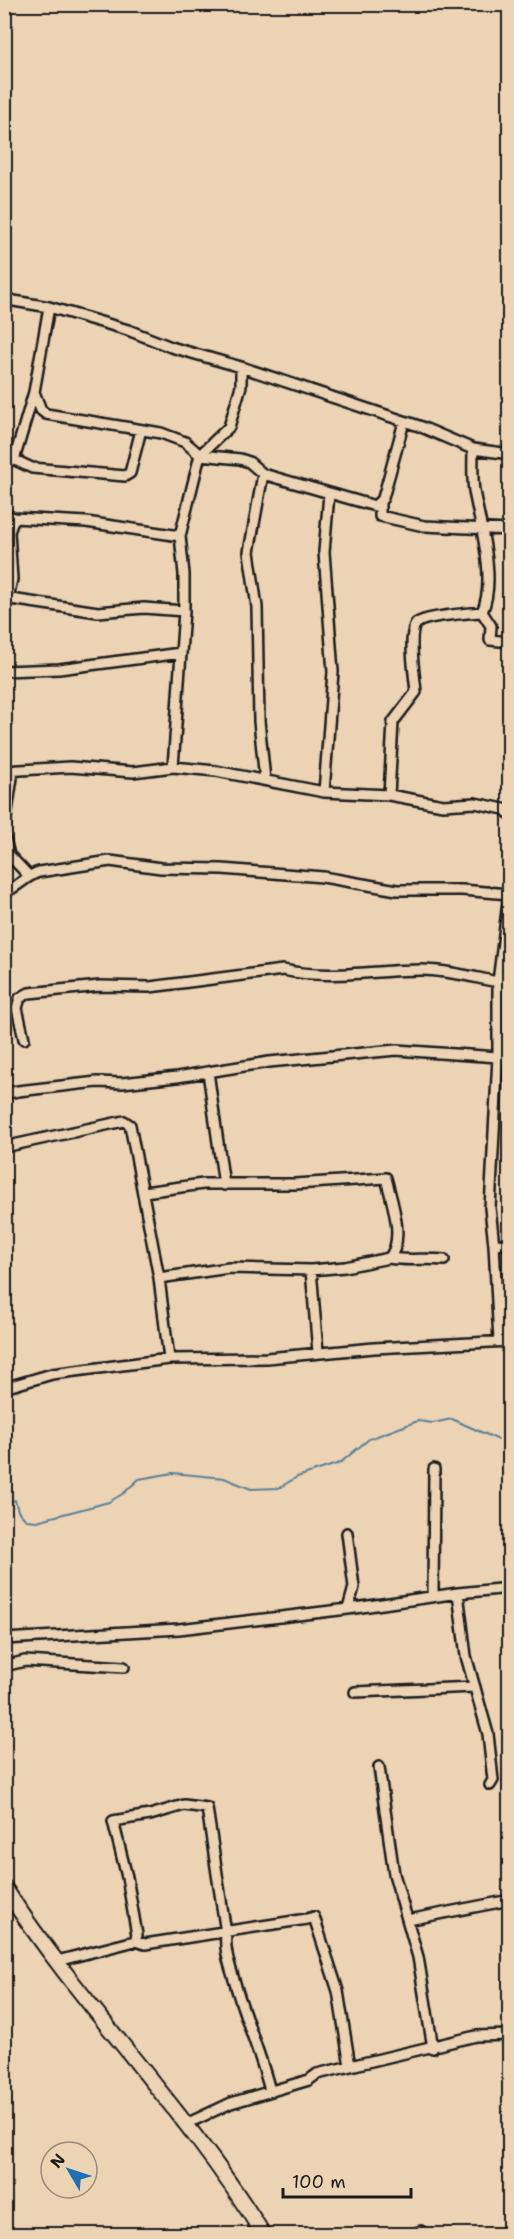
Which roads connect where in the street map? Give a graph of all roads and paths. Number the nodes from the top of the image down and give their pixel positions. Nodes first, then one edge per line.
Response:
1 (4, 297) edge
2 (50, 307) junction
3 (242, 367) junction
4 (33, 392) junction
5 (404, 422) junction
6 (141, 430) junction
7 (472, 449) junction
8 (510, 454) edge
9 (200, 455) junction
10 (9, 458) edge
11 (263, 474) junction
12 (328, 494) junction
13 (380, 503) junction
14 (4, 514) edge
15 (14, 518) junction
16 (482, 528) junction
17 (510, 530) edge
18 (180, 536) junction
19 (6, 598) edge
20 (184, 611) junction
21 (482, 612) junction
22 (510, 642) edge
23 (181, 653) junction
24 (4, 671) edge
25 (172, 767) junction
26 (9, 771) edge
27 (265, 780) junction
28 (324, 792) junction
29 (389, 795) junction
30 (510, 814) edge
31 (4, 834) edge
32 (510, 870) edge
33 (28, 875) junction
34 (4, 892) edge
35 (509, 894) edge
36 (506, 949) edge
37 (498, 982) junction
38 (24, 1039) dead end
39 (510, 1051) edge
40 (498, 1058) junction
41 (208, 1072) junction
42 (4, 1094) edge
43 (4, 1147) edge
44 (224, 1185) junction
45 (144, 1192) junction
46 (510, 1243) edge
47 (494, 1245) junction
48 (389, 1258) junction
49 (444, 1260) dead end
50 (311, 1270) junction
51 (159, 1278) junction
52 (499, 1341) junction
53 (510, 1341) edge
54 (318, 1352) junction
55 (169, 1359) junction
56 (4, 1388) edge
57 (434, 1469) dead end
58 (347, 1533) dead end
59 (510, 1588) edge
60 (458, 1593) junction
61 (433, 1596) junction
62 (348, 1609) junction
63 (4, 1639) edge
64 (4, 1666) edge
65 (124, 1667) dead end
66 (475, 1688) junction
67 (355, 1692) dead end
68 (379, 1767) dead end
69 (490, 1785) dead end
70 (4, 1887) edge
71 (510, 1900) edge
72 (408, 1920) junction
73 (226, 1933) junction
74 (135, 1941) junction
75 (57, 1961) junction
76 (510, 2035) edge
77 (432, 2048) junction
78 (350, 2066) junction
79 (270, 2091) junction
80 (186, 2124) junction
81 (263, 2235) edge

1 - 2 street
2 - 3 street
2 - 4 street
3 - 5 street
3 - 9 street
4 - 6 street
4 - 10 street
5 - 7 street
5 - 13 street
6 - 9 street
6 - 10 street
7 - 8 street
7 - 16 street
9 - 11 street
9 - 18 street
11 - 12 street
11 - 27 street
12 - 13 street
12 - 28 street
13 - 16 street
14 - 15 street
15 - 18 street
15 - 19 street
16 - 17 street
16 - 21 street
18 - 20 street
19 - 20 street
20 - 23 street
21 - 22 street
21 - 29 street
23 - 24 street
23 - 25 street
25 - 26 street
25 - 27 street
26 - 31 street
27 - 28 street
28 - 29 street
29 - 30 street
31 - 33 street
32 - 35 street
33 - 34 street
33 - 35 street
35 - 36 street
36 - 37 street
37 - 38 street
37 - 40 street
39 - 40 street
40 - 41 street
40 - 47 street
41 - 42 street
41 - 44 street
43 - 45 street
44 - 45 street
44 - 48 street
45 - 51 street
46 - 47 street
47 - 52 street
48 - 49 street
48 - 50 street
50 - 51 street
50 - 54 street
51 - 55 street
52 - 53 street
52 - 54 street
54 - 55 street
55 - 56 street
57 - 61 street
58 - 62 street
59 - 60 street
60 - 61 street
60 - 66 street
61 - 62 street
62 - 63 street
64 - 65 street
66 - 67 street
66 - 69 street
68 - 72 street
70 - 75 main road
71 - 72 street
72 - 77 street
73 - 74 street
73 - 74 street
73 - 78 street
73 - 79 street
74 - 75 street
75 - 80 main road
76 - 77 street
77 - 78 street
78 - 79 street
79 - 80 street
80 - 81 main road

